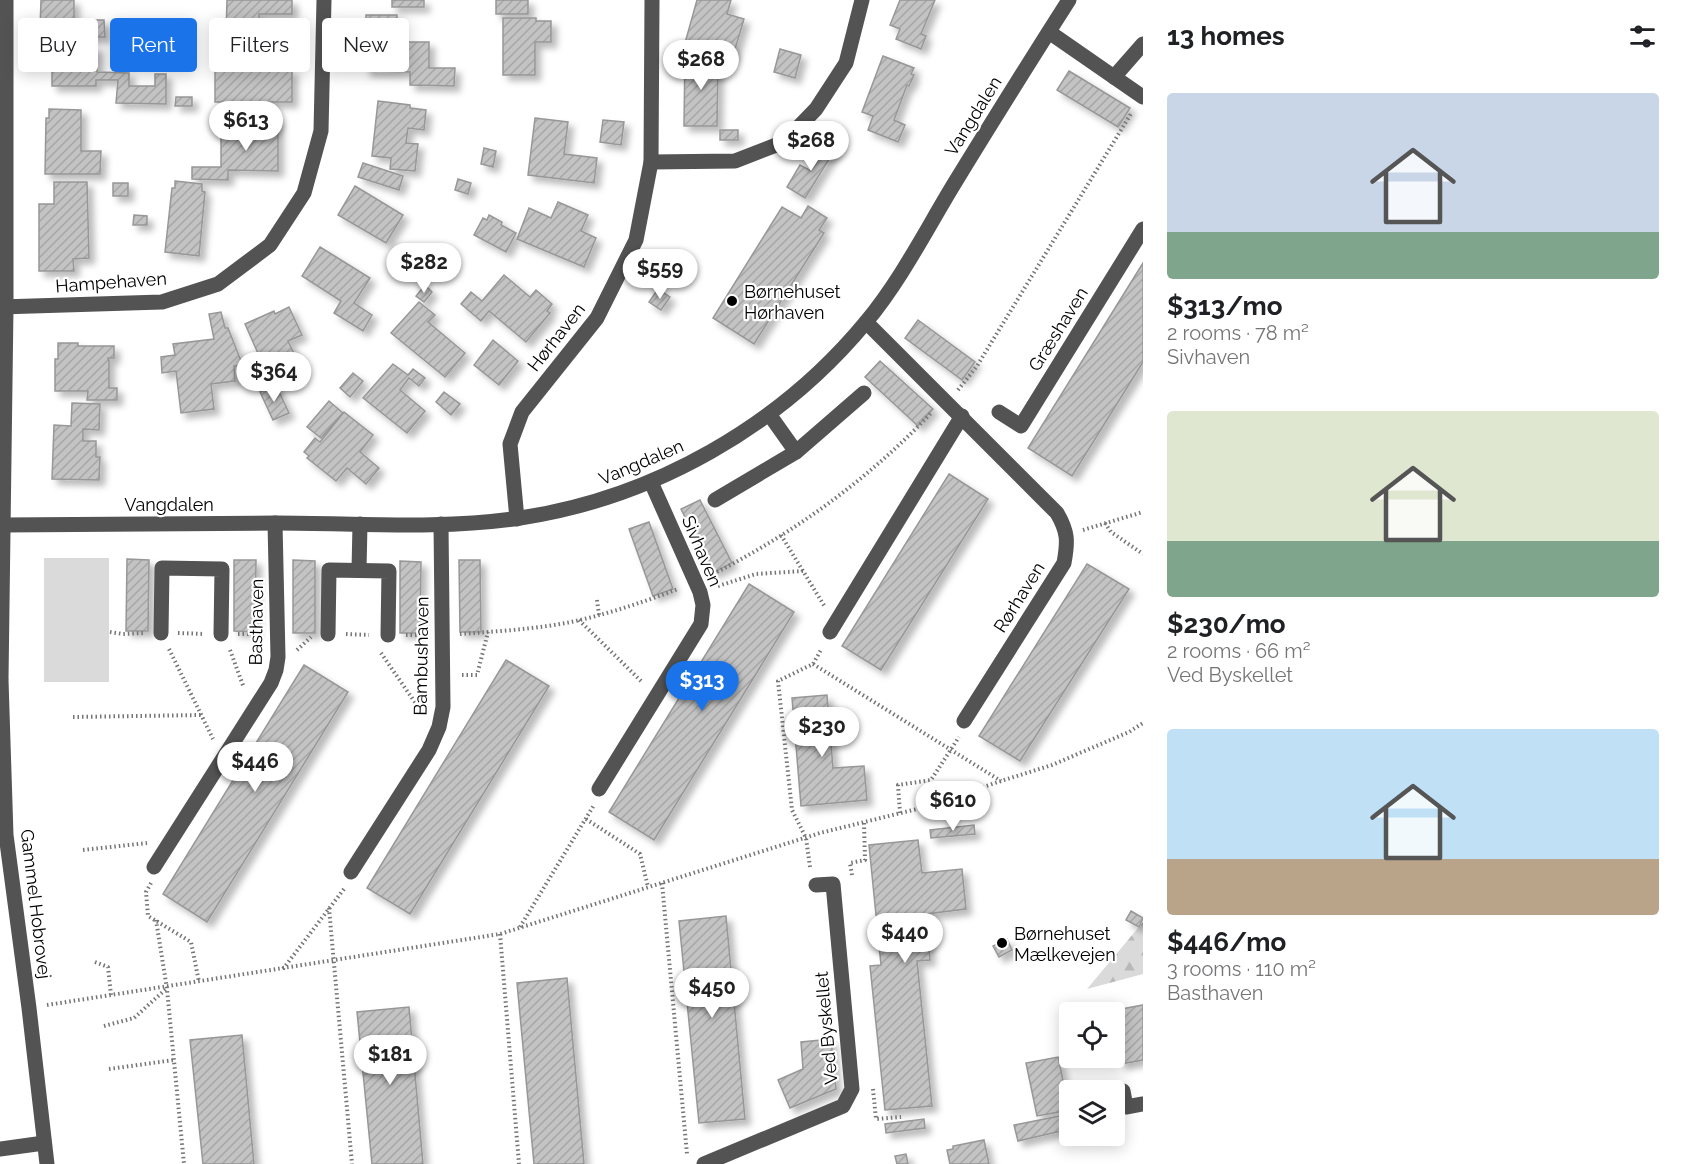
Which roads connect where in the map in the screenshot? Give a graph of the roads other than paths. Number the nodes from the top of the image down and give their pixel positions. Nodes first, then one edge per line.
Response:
1 (6, 0) edge
2 (324, 0) edge
3 (652, 0) edge
4 (862, 0) edge
5 (1069, 0) edge
6 (1049, 32) junction
7 (1143, 44) edge
8 (2, 50) edge
9 (1114, 77) junction
10 (1142, 96) edge
11 (651, 162) junction
12 (1143, 229) edge
13 (3, 307) edge
14 (866, 322) junction
15 (864, 393) dead end
16 (999, 412) dead end
17 (769, 414) junction
18 (962, 416) junction
19 (796, 452) junction
20 (651, 482) junction
21 (715, 500) dead end
22 (517, 519) junction
23 (275, 523) junction
24 (360, 524) junction
25 (441, 524) junction
26 (2, 525) junction
27 (359, 570) junction
28 (830, 632) road end
29 (161, 633) road end
30 (223, 634) road end
31 (328, 634) road end
32 (388, 635) road end
33 (0, 680) edge
34 (964, 721) road end
35 (599, 789) road end
36 (154, 867) road end
37 (351, 872) road end
38 (816, 885) road end
39 (1125, 1102) edge
40 (1143, 1104) edge
41 (44, 1143) junction
42 (0, 1149) edge
43 (47, 1164) edge
44 (704, 1164) edge

1 - 8 street, Gammel Hobrovej
2 - 13 street, Hampehaven
3 - 11 street, Hørhaven
4 - 11 street
5 - 6 street, Vangdalen
6 - 9 street
6 - 14 street, Vangdalen
7 - 9 street
8 - 13 street, Gammel Hobrovej
9 - 10 street
11 - 22 street, Hørhaven
12 - 16 street, Græshaven
13 - 26 street, Gammel Hobrovej
14 - 17 street, Vangdalen
14 - 18 street
15 - 19 street
17 - 19 street
17 - 20 street, Vangdalen
18 - 28 street
18 - 34 street, Rørhaven
19 - 21 street
20 - 22 street, Vangdalen
20 - 35 street, Sivhaven
22 - 25 street, Vangdalen
23 - 24 street, Vangdalen
23 - 26 street, Vangdalen
23 - 36 street, Basthaven
24 - 25 street, Vangdalen
24 - 27 street
25 - 37 street, Bambushaven
26 - 33 street, Gammel Hobrovej
27 - 31 street
27 - 32 street
29 - 30 street
33 - 41 street, Gammel Hobrovej
38 - 44 street, Ved Byskellet
39 - 40 street
41 - 42 street
41 - 43 street, Gammel Hobrovej

